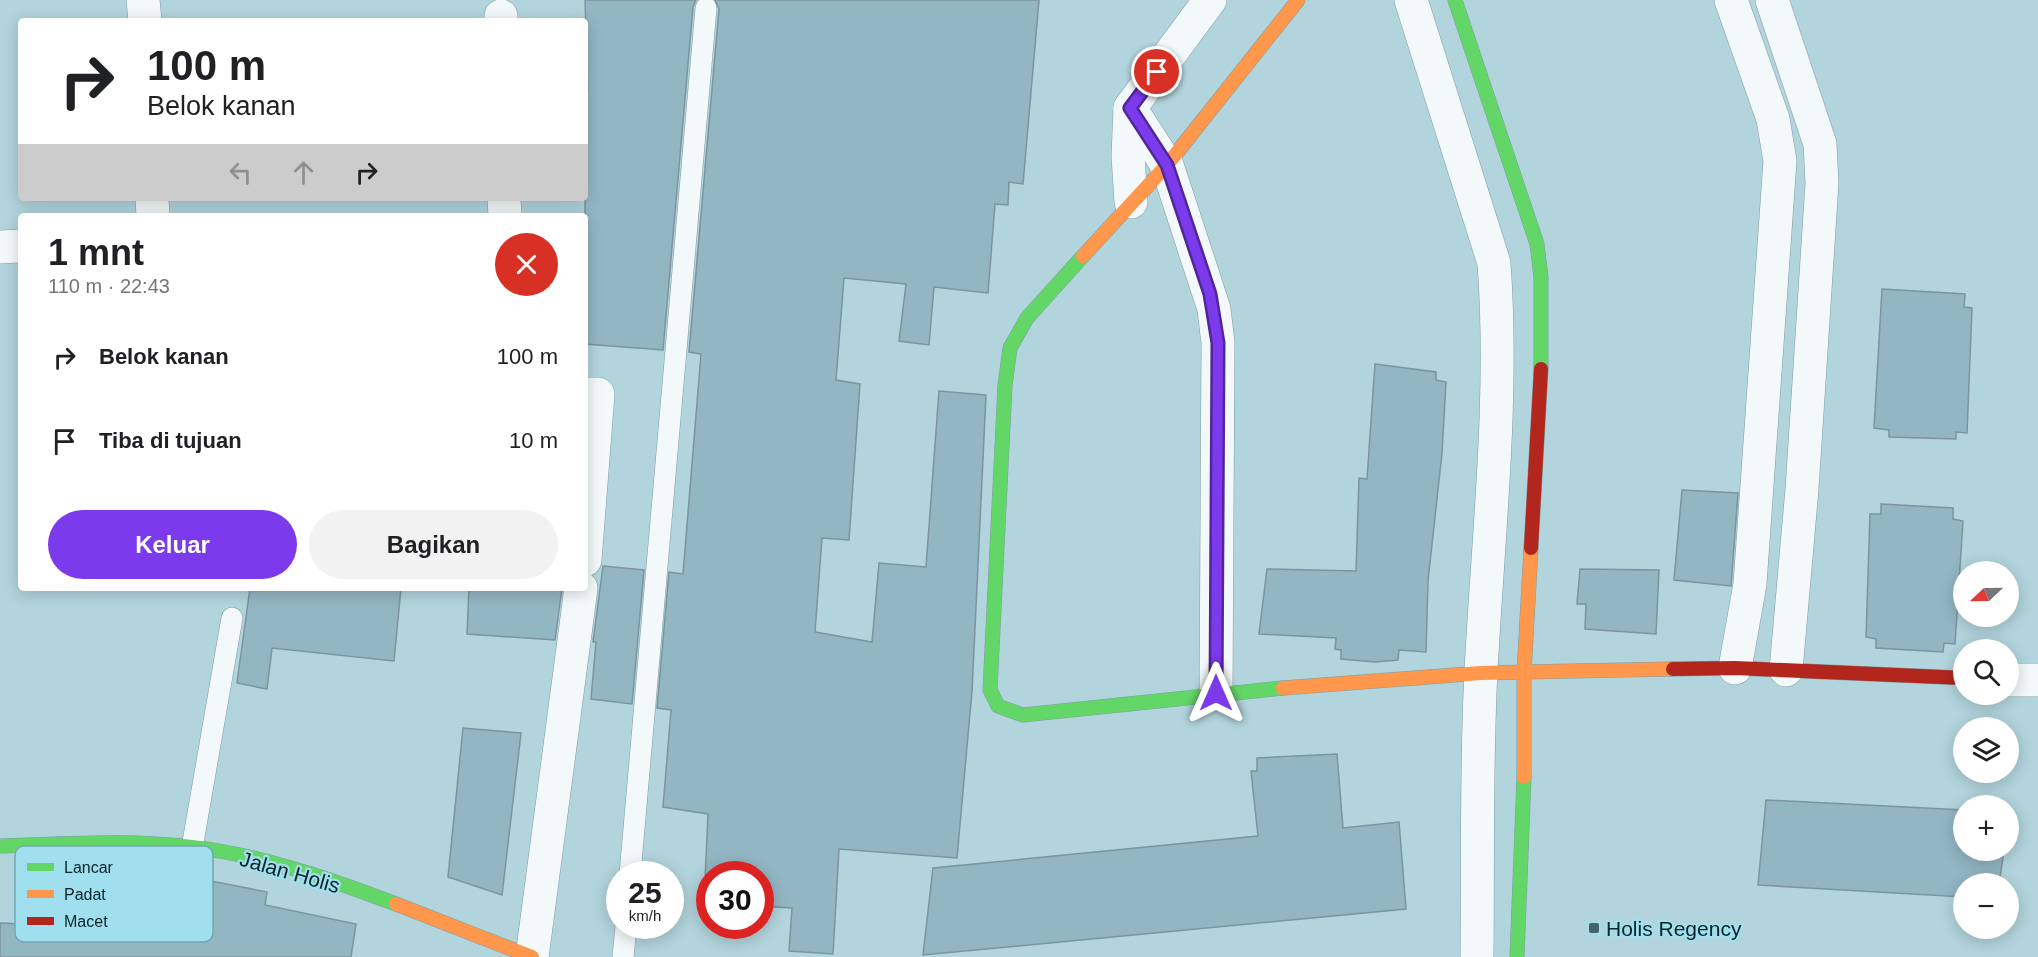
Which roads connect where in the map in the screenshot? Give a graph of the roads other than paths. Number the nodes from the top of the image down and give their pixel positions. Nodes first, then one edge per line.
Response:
1 (143, 0) edge
2 (1210, 0) edge
3 (1298, 0) edge
4 (1412, 0) edge
5 (1455, 0) edge
6 (1731, 0) edge
7 (1772, 0) edge
8 (706, 8) dead end
9 (145, 18) edge
10 (1130, 108) junction
11 (1810, 109) junction
12 (1773, 119) junction
13 (1167, 165) junction
14 (1131, 202) junction
15 (18, 246) edge
16 (0, 247) edge
17 (588, 394) edge
18 (588, 522) edge
19 (1754, 531) junction
20 (1798, 534) junction
21 (581, 591) edge
22 (232, 618) dead end
23 (1735, 668) junction
24 (1786, 670) junction
25 (1481, 674) junction
26 (1524, 674) junction
27 (1953, 678) edge
28 (2019, 680) edge
29 (2038, 680) edge
30 (1216, 693) junction
31 (0, 846) edge
32 (164, 846) edge
33 (192, 846) edge
34 (213, 851) edge
35 (631, 861) edge
36 (625, 939) edge
37 (532, 957) edge
38 (623, 957) edge
39 (1477, 957) edge
40 (1517, 957) edge

1 - 9 street
2 - 10 street
3 - 13 street
4 - 25 street
5 - 26 street
6 - 12 street
7 - 11 street
8 - 35 lane
10 - 13 street
10 - 14 street
11 - 12 street
11 - 20 street
12 - 19 street
13 - 14 street
13 - 30 street
14 - 30 street
15 - 16 street
17 - 18 street
19 - 20 street
19 - 23 street
20 - 24 street
21 - 37 street
22 - 33 lane
23 - 24 street
23 - 26 street
24 - 27 street
25 - 26 street
25 - 30 street
25 - 39 street
26 - 40 street
28 - 29 street
31 - 32 street, Jalan Holis
34 - 37 street, Jalan Holis
36 - 38 lane

